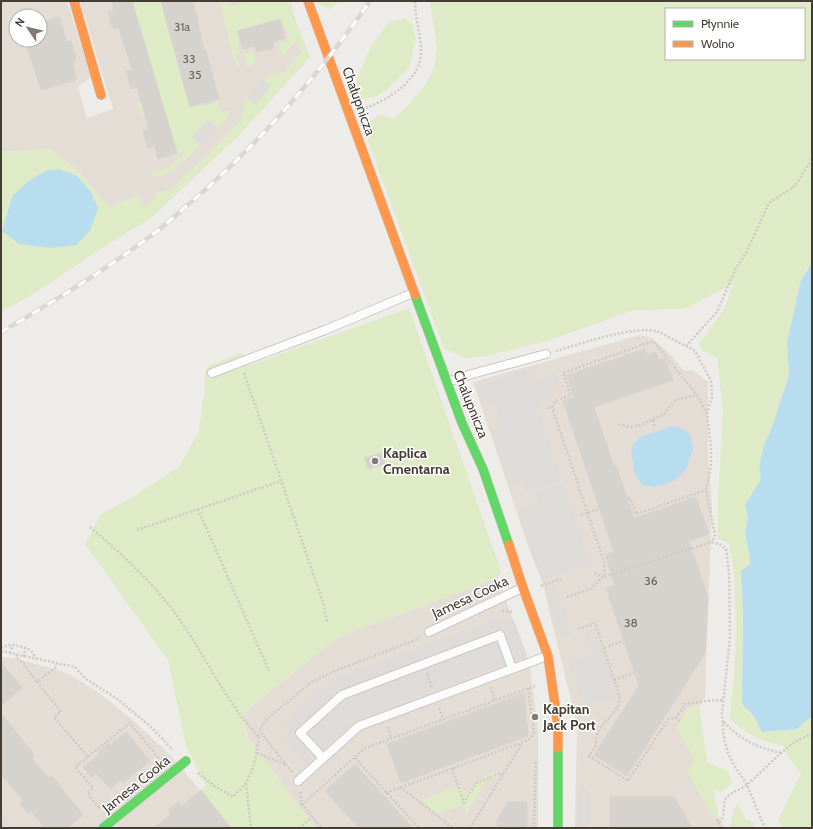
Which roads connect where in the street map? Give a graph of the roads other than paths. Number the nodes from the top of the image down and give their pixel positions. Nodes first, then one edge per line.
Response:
1 (74, 1) edge
2 (308, 1) edge
3 (101, 95) dead end
4 (414, 293) junction
5 (546, 354) road end
6 (212, 373) dead end
7 (446, 382) junction
8 (523, 588) junction
9 (429, 632) road end
10 (548, 656) junction
11 (512, 668) junction
12 (323, 758) junction
13 (186, 761) road end
14 (298, 781) dead end
15 (103, 828) edge
16 (558, 828) edge

1 - 3 street
2 - 4 street, Chałupnicza
4 - 6 lane
4 - 7 street, Chałupnicza
5 - 7 lane
7 - 8 street, Chałupnicza
8 - 9 lane, Jamesa Cooka
8 - 10 street, Chałupnicza
10 - 11 lane
10 - 16 street, Chałupnicza
11 - 12 lane
11 - 12 lane
12 - 14 lane
13 - 15 street, Jamesa Cooka

